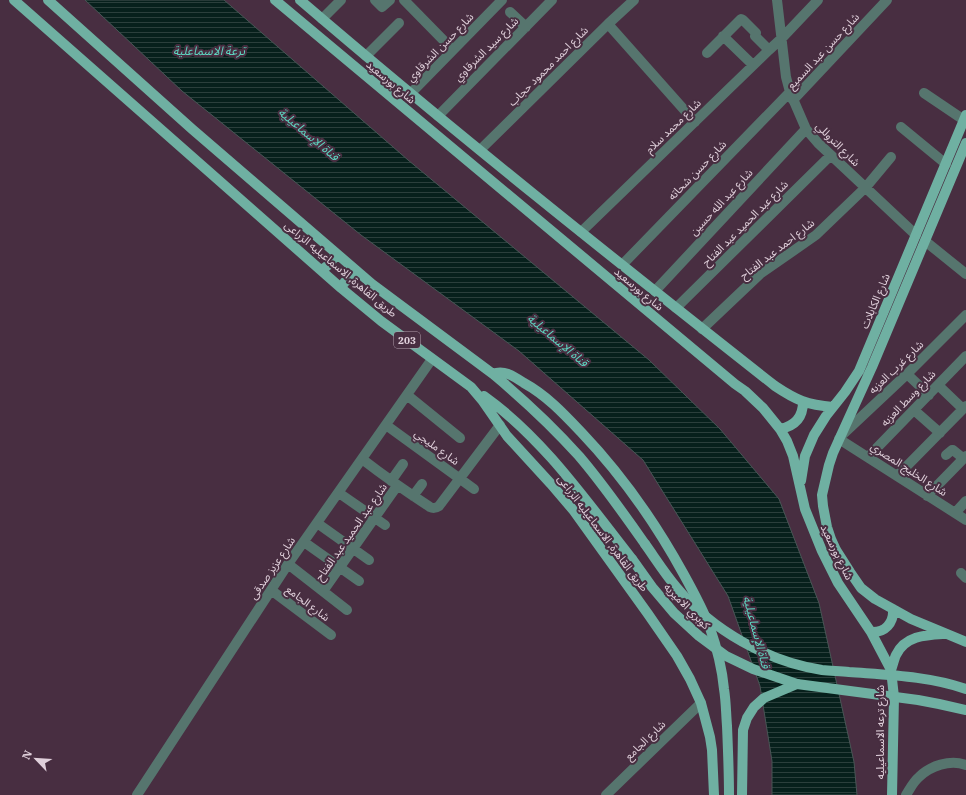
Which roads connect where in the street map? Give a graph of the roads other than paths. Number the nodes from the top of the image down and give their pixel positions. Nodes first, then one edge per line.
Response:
1 (14, 0) edge
2 (48, 0) edge
3 (274, 0) edge
4 (300, 0) edge
5 (341, 0) edge
6 (375, 0) edge
7 (390, 0) edge
8 (404, 0) edge
9 (502, 0) edge
10 (552, 0) edge
11 (634, 0) edge
12 (777, 0) edge
13 (818, 0) edge
14 (887, 0) edge
15 (510, 12) dead end
16 (322, 19) junction
17 (399, 23) dead end
18 (608, 24) junction
19 (526, 27) junction
20 (723, 36) junction
21 (782, 38) junction
22 (453, 50) junction
23 (769, 50) junction
24 (706, 53) dead end
25 (366, 56) junction
26 (753, 65) junction
27 (411, 93) junction
28 (924, 93) dead end
29 (791, 96) junction
30 (438, 116) junction
31 (965, 118) edge
32 (694, 122) junction
33 (901, 127) dead end
34 (806, 129) junction
35 (966, 143) edge
36 (480, 150) junction
37 (831, 154) junction
38 (891, 157) dead end
39 (946, 164) junction
40 (866, 187) junction
41 (581, 232) junction
42 (916, 235) junction
43 (925, 241) junction
44 (336, 253) junction
45 (622, 264) junction
46 (964, 268) edge
47 (321, 270) junction
48 (359, 272) junction
49 (341, 288) junction
50 (655, 291) junction
51 (676, 308) junction
52 (966, 315) edge
53 (702, 329) junction
54 (966, 356) edge
55 (432, 359) junction
56 (493, 374) junction
57 (907, 374) junction
58 (938, 385) junction
59 (471, 387) junction
60 (408, 395) junction
61 (929, 395) junction
62 (803, 402) junction
63 (965, 407) edge
64 (833, 408) junction
65 (914, 410) junction
66 (386, 425) junction
67 (500, 426) junction
68 (780, 429) junction
69 (940, 433) junction
70 (840, 437) junction
71 (460, 438) dead end
72 (946, 455) dead end
73 (868, 457) junction
74 (965, 458) edge
75 (362, 459) junction
76 (403, 464) dead end
77 (897, 476) junction
78 (460, 479) junction
79 (394, 483) junction
80 (422, 484) dead end
81 (474, 489) dead end
82 (801, 490) junction
83 (339, 493) junction
84 (413, 496) junction
85 (927, 496) junction
86 (966, 501) edge
87 (955, 513) junction
88 (375, 518) junction
89 (966, 520) edge
90 (317, 523) junction
91 (385, 525) dead end
92 (304, 542) junction
93 (353, 549) junction
94 (368, 560) dead end
95 (288, 564) junction
96 (340, 567) junction
97 (359, 581) dead end
98 (271, 590) junction
99 (323, 592) junction
100 (893, 609) junction
101 (347, 610) dead end
102 (871, 632) junction
103 (948, 634) junction
104 (331, 635) dead end
105 (966, 642) edge
106 (891, 670) junction
107 (797, 684) junction
108 (966, 689) edge
109 (701, 703) junction
110 (966, 710) edge
111 (966, 765) edge
112 (137, 795) edge
113 (606, 795) edge
114 (714, 795) edge
115 (729, 795) edge
116 (742, 795) edge
117 (892, 795) edge
118 (906, 795) edge

1 - 47 main road, طريق القاهرة, الاسماعيليه الزراعى / 203
2 - 44 main road, طريق القاهرة, الاسماعيليه الزراعى / 203
3 - 68 main road, شارع بورسعيد
4 - 16 main road, شارع بورسعيد
5 - 16 street
6 - 7 street
8 - 22 street
9 - 22 street, شارع حسن الشرقاوي
10 - 19 street, شارع سيد الشرقاوي
11 - 18 street, شارع احمد محمود حجاب
12 - 21 street, شارع التروللي
13 - 21 street, شارع محمد سلام
14 - 29 street, شارع حسن عبد السميع
15 - 19 street
16 - 25 main road, شارع بورسعيد
17 - 25 street
18 - 32 street
18 - 36 street, شارع احمد محمود حجاب
19 - 30 street, شارع سيد الشرقاوي
20 - 23 street
20 - 24 street
20 - 26 street
21 - 23 street, شارع محمد سلام
21 - 29 street, شارع التروللي
22 - 27 street, شارع حسن الشرقاوي
23 - 26 street, شارع محمد سلام
25 - 27 main road, شارع بورسعيد
26 - 32 street, شارع محمد سلام
27 - 30 main road, شارع بورسعيد
28 - 31 street
29 - 34 street, شارع التروللي
29 - 45 street, شارع حسن شحاته
30 - 36 main road, شارع بورسعيد
31 - 39 main road, شارع الكابلات
32 - 41 street, شارع محمد سلام
33 - 39 street
34 - 37 street, شارع التروللي
34 - 50 street, شارع عبد الله حسين
35 - 43 main road, شارع الكابلات
36 - 41 main road, شارع بورسعيد
37 - 40 street, شارع التروللي
37 - 51 street, شارع عبد الحميد عبد الفتاح
38 - 40 street, شارع احمد عبد الفتاح
39 - 42 main road, شارع الكابلات
40 - 42 street, شارع التروللي
40 - 53 street, شارع احمد عبد الفتاح
41 - 45 main road, شارع بورسعيد
42 - 64 main road, شارع الكابلات
43 - 46 street
43 - 70 main road, شارع الكابلات
44 - 47 main road
44 - 48 main road, طريق القاهرة, الاسماعيليه الزراعى / 203
45 - 50 main road, شارع بورسعيد
47 - 49 main road, طريق القاهرة, الاسماعيليه الزراعى / 203
48 - 49 main road
48 - 56 main road, طريق القاهرة, الاسماعيليه الزراعى / 203
49 - 55 main road, طريق القاهرة, الاسماعيليه الزراعى / 203
50 - 51 main road, شارع بورسعيد
51 - 53 main road, شارع بورسعيد
52 - 57 street, شارع غرب العزبه
53 - 62 main road, شارع بورسعيد
54 - 58 street, شارع وسط العزبه
55 - 59 main road, طريق القاهرة, الاسماعيليه الزراعى / 203
55 - 60 street, شارع عزيز صدقى
56 - 108 main road, كوبري الاميريه, bridge
56 - 115 main road
57 - 61 street
57 - 70 street, شارع غرب العزبه
58 - 61 street, شارع وسط العزبه
58 - 63 street
59 - 67 main road, طريق القاهرة, الاسماعيليه الزراعى / 203
59 - 107 main road, كوبري الاميريه, bridge
60 - 66 street, شارع عزيز صدقى
60 - 71 street
61 - 65 street, شارع وسط العزبه
62 - 64 main road, شارع بورسعيد
62 - 68 main road
63 - 69 street
64 - 82 main road, شارع الكابلات
65 - 69 street
65 - 73 street, شارع وسط العزبه
66 - 75 street, شارع عزيز صدقى
66 - 78 street, شارع مليجي
67 - 78 street
67 - 109 main road, طريق القاهرة, الاسماعيليه الزراعى / 203
68 - 82 main road, شارع بورسعيد
69 - 77 street
70 - 73 street, شارع الخليج المصري
70 - 100 main road
72 - 74 street
73 - 77 street, شارع الخليج المصري
74 - 85 street
75 - 79 street
75 - 83 street, شارع عزيز صدقى
76 - 79 street, شارع عبد الحميد عبد الفتاح
77 - 85 street, شارع الخليج المصري
78 - 81 street, شارع مليجي
78 - 84 street
79 - 84 street
79 - 88 street, شارع عبد الحميد عبد الفتاح
80 - 84 street
82 - 102 main road, شارع بورسعيد
83 - 88 street
83 - 90 street, شارع عزيز صدقى
85 - 87 street, شارع الخليج المصري
86 - 87 street
87 - 89 street, شارع الخليج المصري
88 - 91 street
88 - 93 street, شارع عبد الحميد عبد الفتاح
90 - 92 street, شارع عزيز صدقى
90 - 93 street
92 - 95 street, شارع عزيز صدقى
92 - 96 street
93 - 94 street
93 - 96 street, شارع عبد الحميد عبد الفتاح
95 - 98 street, شارع عزيز صدقى
95 - 99 street
96 - 97 street
96 - 99 street, شارع عبد الحميد عبد الفتاح
98 - 104 street, شارع الجامع
98 - 112 street, شارع عزيز صدقى
99 - 101 street
100 - 102 main road
100 - 103 main road
102 - 106 main road, شارع بورسعيد
103 - 105 main road
103 - 106 main road
106 - 117 main road, شارع ترعه الاسماعيليه
107 - 110 main road, كوبري الاميريه, bridge
107 - 116 main road
109 - 113 street, شارع الجامع
109 - 114 main road, طريق القاهرة, الاسماعيليه الزراعى / 203
111 - 118 street

